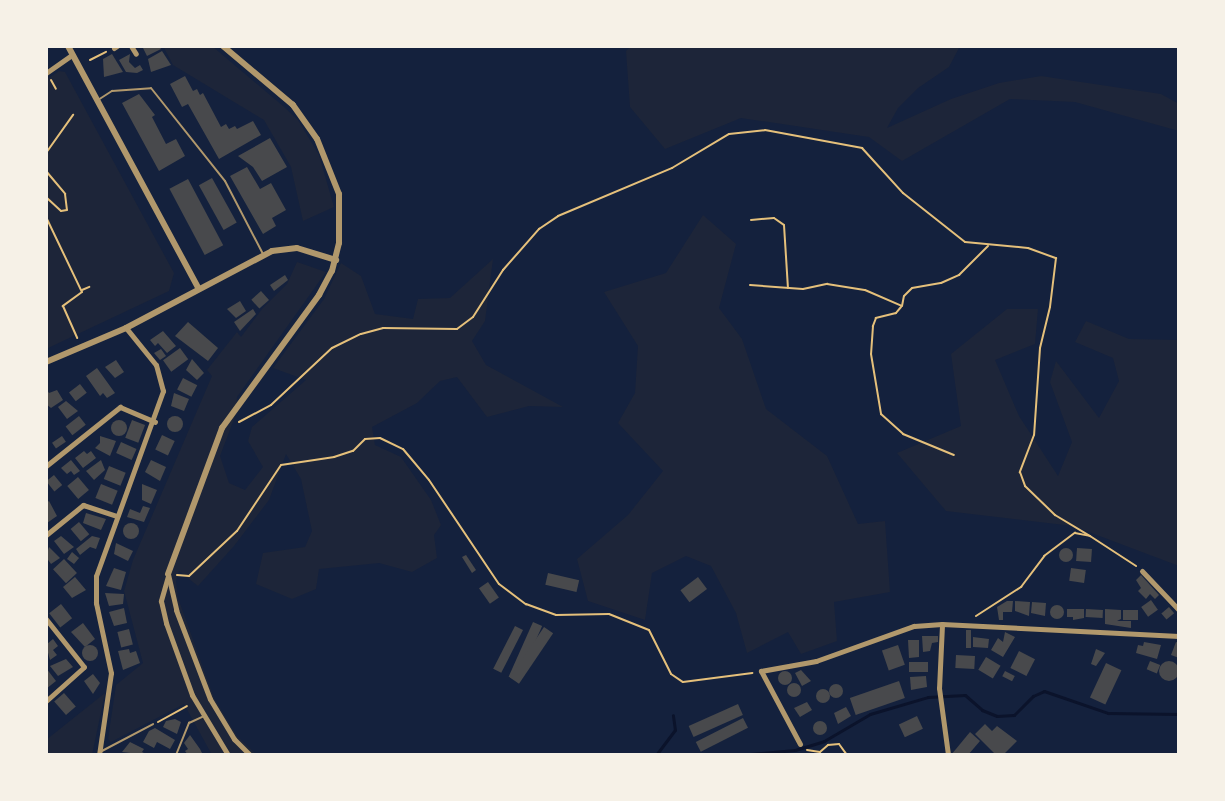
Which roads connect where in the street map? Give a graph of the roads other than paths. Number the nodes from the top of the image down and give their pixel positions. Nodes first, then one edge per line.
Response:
1 (68, 46) edge
2 (131, 46) edge
3 (223, 46) edge
4 (136, 54) dead end
5 (72, 55) junction
6 (46, 73) edge
7 (97, 100) junction
8 (263, 255) junction
9 (336, 260) junction
10 (199, 289) junction
11 (126, 328) junction
12 (46, 362) edge
13 (155, 422) junction
14 (46, 466) edge
15 (116, 516) junction
16 (46, 535) edge
17 (1142, 571) road end
18 (168, 574) junction
19 (1179, 610) edge
20 (46, 619) edge
21 (942, 624) junction
22 (1179, 636) edge
23 (187, 638) junction
24 (173, 643) junction
25 (190, 647) junction
26 (176, 652) junction
27 (46, 701) edge
28 (204, 716) junction
29 (153, 724) road end
30 (800, 744) road end
31 (99, 754) edge
32 (176, 755) edge
33 (228, 755) edge
34 (250, 755) edge
35 (948, 755) edge

1 - 5 street
2 - 4 street
3 - 9 street
5 - 6 street
5 - 7 street
7 - 8 lane
7 - 10 street
8 - 9 street
8 - 10 street
9 - 18 street
10 - 11 street
11 - 12 street
11 - 13 street
13 - 14 street
13 - 15 street
15 - 16 street
15 - 31 street
17 - 19 street
18 - 23 street
18 - 24 street
20 - 27 street
21 - 22 street
21 - 30 street
21 - 35 street
23 - 24 street
23 - 25 street
24 - 26 street
25 - 26 street
25 - 34 street
26 - 28 street
28 - 32 lane
28 - 33 street
29 - 31 lane

